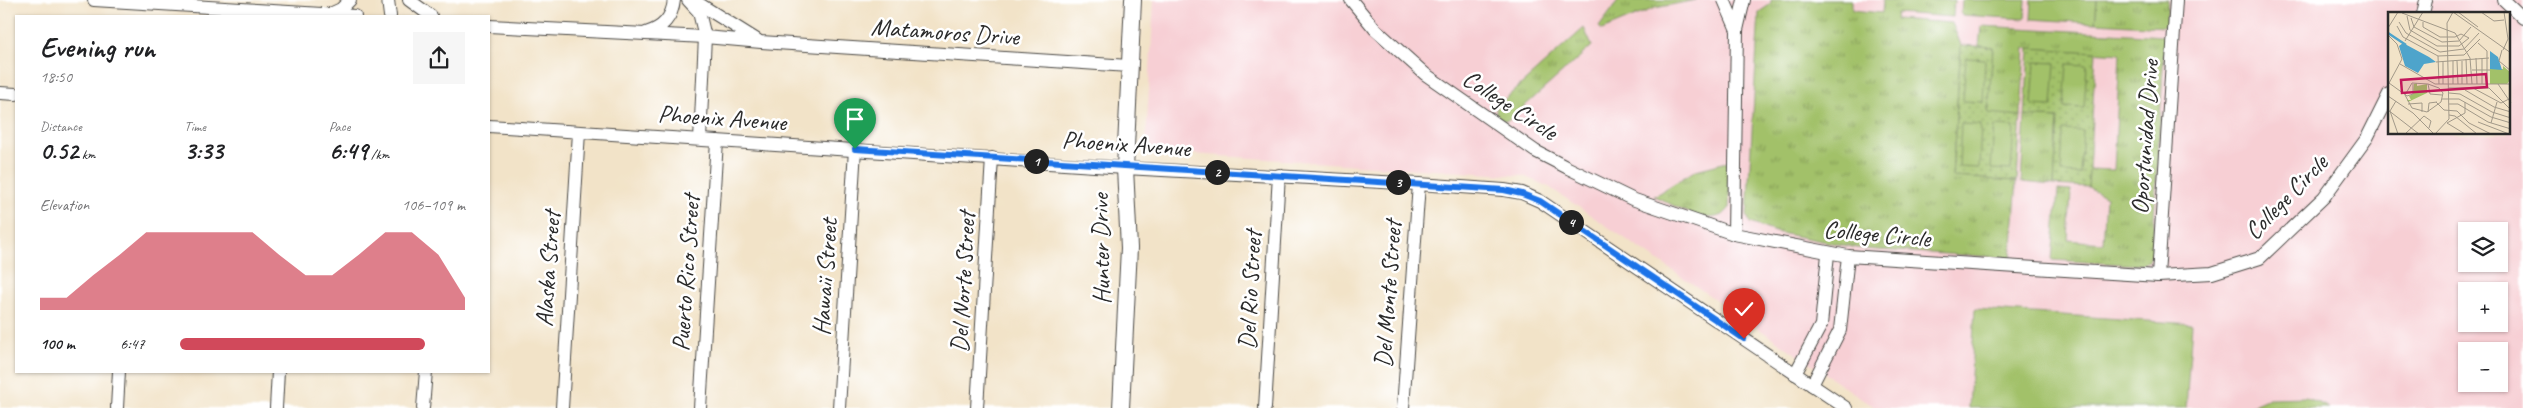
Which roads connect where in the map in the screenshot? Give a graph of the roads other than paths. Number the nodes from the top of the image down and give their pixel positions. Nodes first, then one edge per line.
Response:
1 (94, 0) edge
2 (350, 0) edge
3 (388, 0) edge
4 (409, 0) edge
5 (674, 0) edge
6 (688, 0) edge
7 (692, 0) edge
8 (1133, 0) edge
9 (1351, 0) edge
10 (1724, 0) edge
11 (1744, 0) edge
12 (2176, 0) edge
13 (2504, 0) edge
14 (328, 15) joint
15 (390, 15) edge
16 (431, 15) edge
17 (2523, 18) edge
18 (490, 26) edge
19 (1737, 30) junction
20 (641, 35) junction
21 (705, 36) junction
22 (761, 42) junction
23 (1129, 66) junction
24 (0, 93) edge
25 (15, 94) edge
26 (2388, 96) edge
27 (490, 126) edge
28 (579, 132) junction
29 (700, 139) junction
30 (718, 141) junction
31 (855, 149) junction
32 (992, 158) junction
33 (1125, 168) junction
34 (1279, 176) junction
35 (1419, 184) junction
36 (1734, 234) junction
37 (1828, 254) junction
38 (1848, 256) junction
39 (2158, 276) junction
40 (119, 373) edge
41 (278, 373) edge
42 (426, 373) edge
43 (1795, 374) junction
44 (1812, 384) junction
45 (117, 408) edge
46 (276, 408) edge
47 (423, 408) edge
48 (562, 408) edge
49 (700, 408) edge
50 (839, 408) edge
51 (977, 408) edge
52 (1121, 408) edge
53 (1265, 408) edge
54 (1403, 408) edge
55 (1846, 408) edge

1 - 14 street
2 - 14 street
3 - 15 street
4 - 16 street
5 - 20 street
6 - 21 street
7 - 22 street
8 - 23 main road, Hunter Drive
9 - 36 street, College Circle
10 - 19 street
11 - 19 street
12 - 39 street, Oportunidad Drive
13 - 17 street
18 - 20 street, Matamoros Drive
19 - 36 street
20 - 21 street, Matamoros Drive
21 - 22 street, Matamoros Drive
21 - 29 street
22 - 23 street, Matamoros Drive
23 - 33 main road, Hunter Drive
24 - 25 street
26 - 39 street, College Circle
27 - 28 street, Phoenix Avenue
28 - 29 street, Phoenix Avenue
28 - 48 street, Alaska Street
29 - 30 street, Phoenix Avenue
30 - 31 street, Phoenix Avenue
30 - 49 street, Puerto Rico Street
31 - 32 street, Phoenix Avenue
31 - 50 street, Hawaii Street
32 - 33 street, Phoenix Avenue
32 - 51 street, Del Norte Street
33 - 34 street, Phoenix Avenue
33 - 52 main road, Hunter Drive
34 - 35 street, Phoenix Avenue
34 - 53 street, Del Rio Street
35 - 43 street, Phoenix Avenue
35 - 54 street, Del Monte Street
36 - 37 street, College Circle
37 - 38 street, College Circle
37 - 43 street
38 - 39 street, College Circle
38 - 44 street
40 - 45 street
41 - 46 street
42 - 47 street
43 - 44 street, Phoenix Avenue
44 - 55 street, Phoenix Avenue

